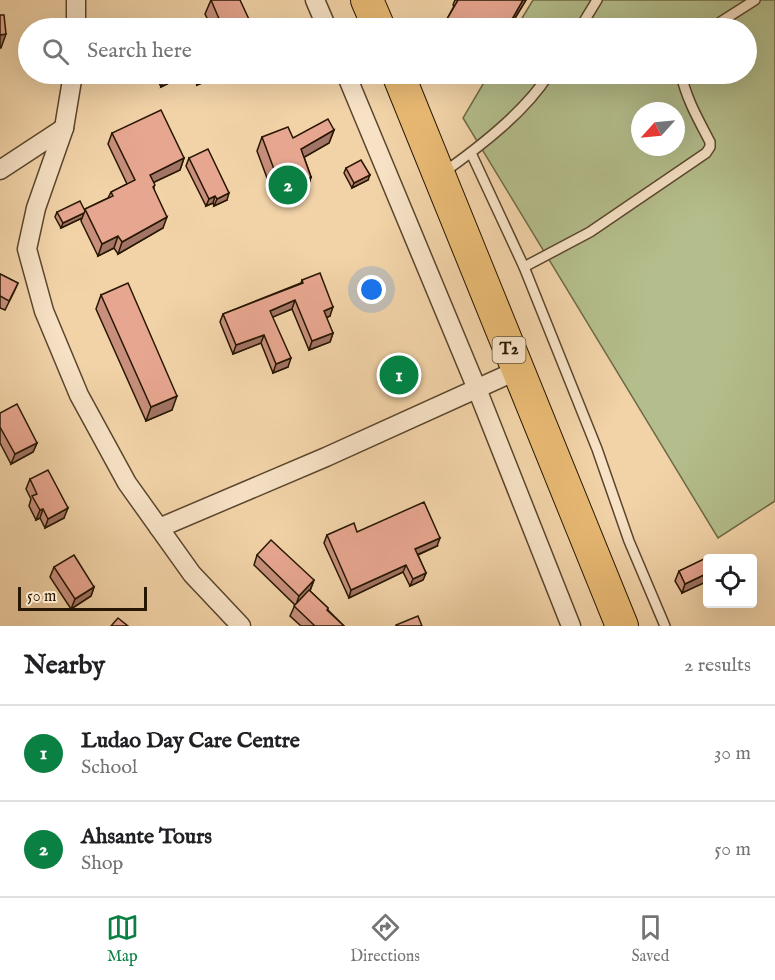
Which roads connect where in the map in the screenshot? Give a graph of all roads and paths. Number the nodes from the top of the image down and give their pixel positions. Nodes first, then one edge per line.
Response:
1 (76, 0) edge
2 (315, 0) edge
3 (367, 0) edge
4 (597, 0) edge
5 (755, 0) edge
6 (76, 18) edge
7 (323, 18) edge
8 (375, 18) edge
9 (586, 18) edge
10 (727, 18) edge
11 (71, 84) edge
12 (350, 84) edge
13 (402, 84) edge
14 (541, 84) edge
15 (683, 84) edge
16 (64, 128) junction
17 (471, 153) junction
18 (0, 170) edge
19 (439, 176) junction
20 (524, 267) junction
21 (518, 370) junction
22 (477, 389) junction
23 (159, 528) junction
24 (241, 626) edge
25 (571, 626) edge
26 (622, 626) edge
27 (665, 626) edge

1 - 6 street
2 - 7 street
3 - 8 highway
4 - 9 lane
5 - 10 lane
11 - 16 street
12 - 22 street
13 - 19 highway, T2
14 - 17 lane
15 - 20 lane
16 - 18 street
16 - 23 street
17 - 19 lane
17 - 20 lane
19 - 21 highway, T2
20 - 27 lane
21 - 22 street
21 - 26 highway, T2
22 - 23 street
22 - 25 street
23 - 24 street

